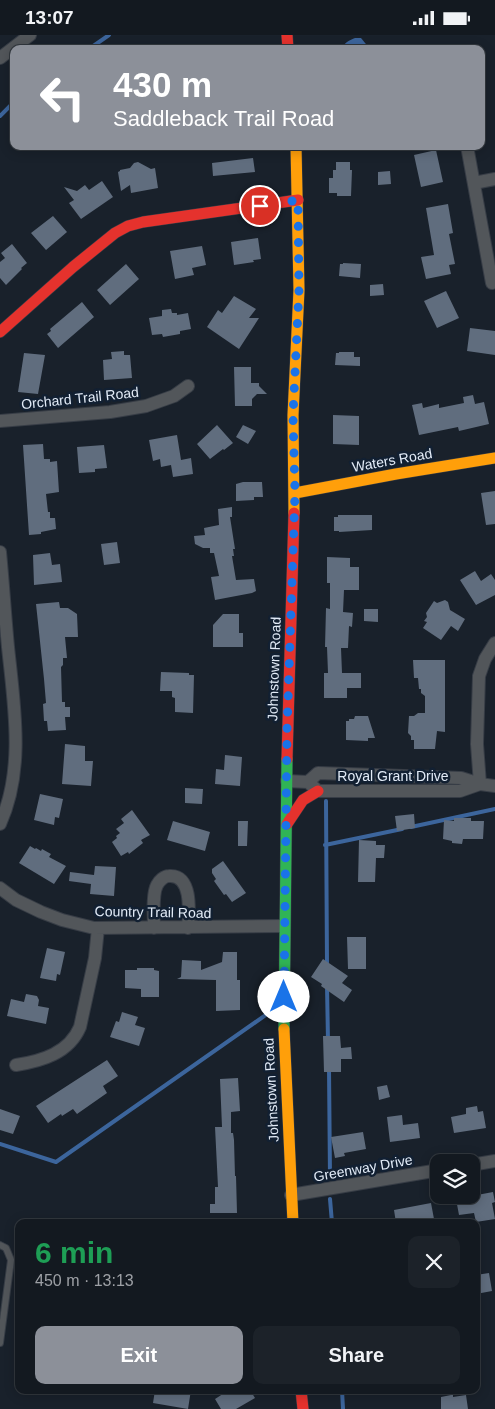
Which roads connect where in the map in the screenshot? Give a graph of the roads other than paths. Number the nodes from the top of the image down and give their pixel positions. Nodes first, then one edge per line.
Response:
1 (30, 35) edge
2 (17, 45) edge
3 (10, 50) edge
4 (0, 58) edge
5 (296, 150) edge
6 (468, 150) edge
7 (495, 179) edge
8 (474, 183) junction
9 (298, 200) junction
10 (492, 283) dead end
11 (0, 332) edge
12 (188, 386) dead end
13 (0, 421) edge
14 (495, 458) edge
15 (295, 493) junction
16 (0, 552) edge
17 (495, 643) edge
18 (4, 649) edge
19 (287, 781) junction
20 (308, 782) junction
21 (480, 785) junction
22 (495, 786) edge
23 (318, 791) junction
24 (0, 824) edge
25 (286, 827) junction
26 (0, 888) edge
27 (284, 927) junction
28 (98, 928) junction
29 (154, 928) junction
30 (188, 928) junction
31 (16, 1065) dead end
32 (495, 1161) edge
33 (480, 1164) edge
34 (430, 1172) edge
35 (291, 1195) junction
36 (293, 1219) edge
37 (0, 1245) edge
38 (0, 1343) edge
39 (302, 1394) edge
40 (303, 1409) edge

1 - 2 street
3 - 4 street
5 - 9 main road, Johnstown Road
6 - 8 street
7 - 8 street
8 - 10 street
9 - 11 main road
9 - 15 main road, Johnstown Road
12 - 13 street, Orchard Trail Road
14 - 15 main road, Waters Road
15 - 19 main road, Johnstown Road
16 - 18 street
17 - 21 street
18 - 24 street
19 - 20 street, Royal Grant Drive
19 - 25 main road, Johnstown Road
20 - 21 street, Royal Grant Drive
20 - 23 street, Royal Grant Drive
21 - 22 street, Royal Grant Drive
21 - 23 street, Royal Grant Drive
23 - 25 main road
25 - 27 main road, Johnstown Road
26 - 28 street, Country Trail Road
27 - 30 street, Country Trail Road
27 - 35 main road, Johnstown Road
28 - 29 street, Country Trail Road
28 - 31 street
29 - 30 street, Country Trail Road
29 - 30 street
32 - 33 street
34 - 35 street, Greenway Drive
35 - 36 main road, Johnstown Road
37 - 38 lane
39 - 40 main road

